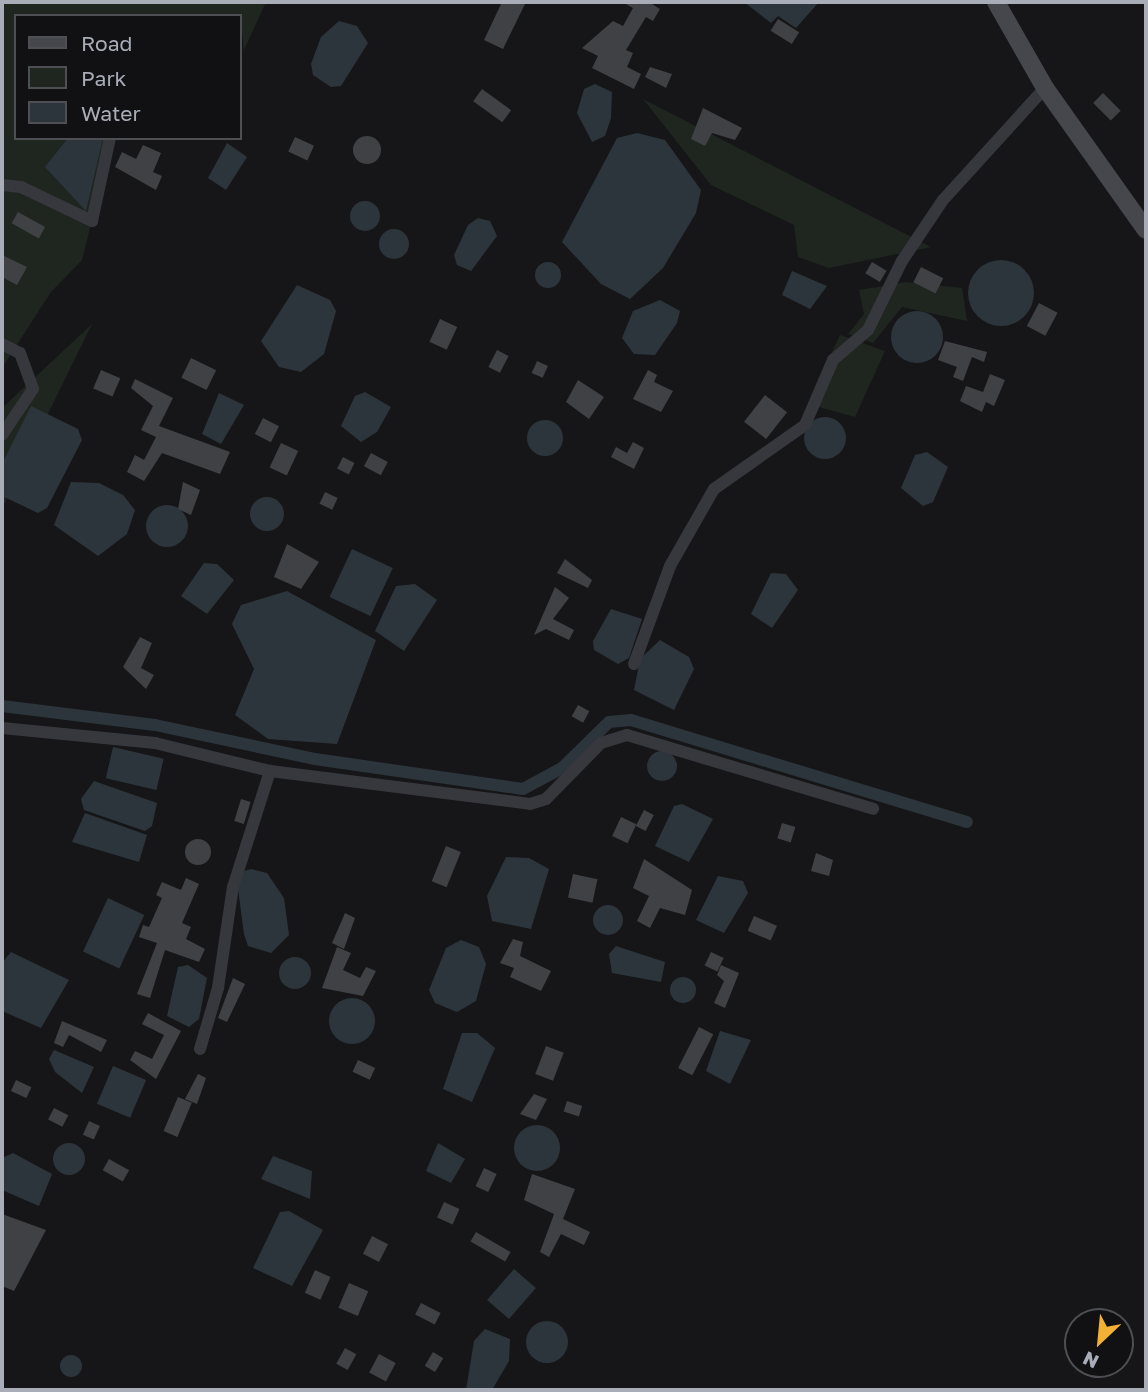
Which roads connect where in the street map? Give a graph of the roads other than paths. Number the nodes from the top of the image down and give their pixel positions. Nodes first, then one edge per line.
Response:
1 (996, 2) edge
2 (1045, 89) junction
3 (110, 140) edge
4 (2, 185) edge
5 (1146, 230) edge
6 (2, 344) edge
7 (2, 435) edge
8 (634, 664) dead end
9 (2, 728) edge
10 (270, 771) junction
11 (873, 809) dead end
12 (200, 1049) dead end

1 - 2 main road
2 - 5 main road
2 - 8 street
3 - 4 street
6 - 7 street
9 - 10 street
10 - 11 street
10 - 12 street

